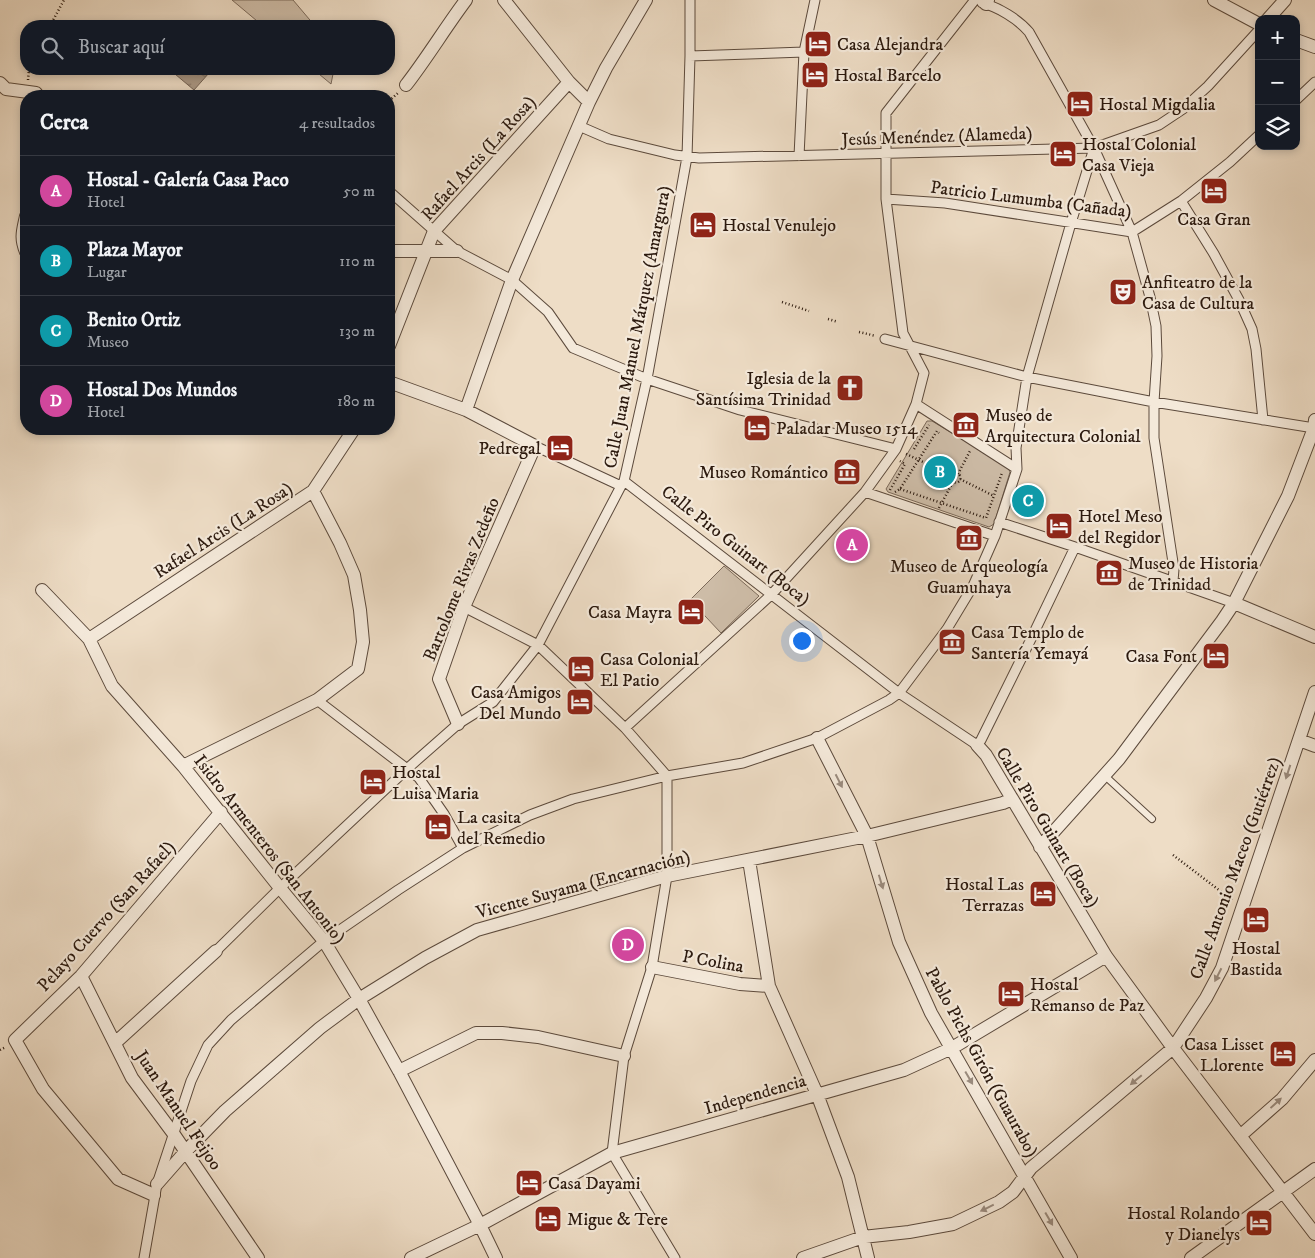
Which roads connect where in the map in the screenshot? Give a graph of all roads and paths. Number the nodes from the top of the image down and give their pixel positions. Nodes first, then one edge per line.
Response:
1 (64, 0) edge
2 (466, 0) edge
3 (504, 0) edge
4 (646, 0) edge
5 (690, 0) edge
6 (815, 0) edge
7 (1214, 0) edge
8 (1285, 0) edge
9 (980, 1) edge
10 (1272, 15) edge
11 (53, 20) edge
12 (1255, 22) edge
13 (1255, 34) edge
14 (1300, 41) edge
15 (1315, 47) edge
16 (804, 52) junction
17 (690, 56) junction
18 (569, 82) junction
19 (1315, 82) edge
20 (0, 83) edge
21 (406, 85) dead end
22 (20, 91) edge
23 (1300, 96) edge
24 (589, 102) junction
25 (579, 126) junction
26 (1255, 140) edge
27 (1094, 148) junction
28 (886, 152) junction
29 (799, 156) junction
30 (687, 158) junction
31 (395, 196) edge
32 (886, 199) junction
33 (1181, 201) junction
34 (1071, 222) junction
35 (434, 231) junction
36 (1132, 232) junction
37 (395, 250) edge
38 (427, 250) junction
39 (457, 251) junction
40 (512, 280) junction
41 (782, 302) dead end
42 (810, 311) dead end
43 (828, 319) dead end
44 (838, 322) dead end
45 (395, 331) edge
46 (859, 332) dead end
47 (885, 339) joint
48 (910, 346) junction
49 (1027, 377) junction
50 (647, 379) junction
51 (395, 384) edge
52 (1154, 402) junction
53 (916, 404) junction
54 (466, 410) junction
55 (1263, 420) junction
56 (930, 423) dead end
57 (1315, 425) edge
58 (350, 435) edge
59 (945, 436) dead end
60 (535, 446) junction
61 (972, 447) dead end
62 (914, 449) dead end
63 (893, 452) junction
64 (907, 454) dead end
65 (919, 460) junction
66 (994, 467) dead end
67 (1017, 469) junction
68 (958, 474) junction
69 (951, 476) junction
70 (960, 480) junction
71 (953, 482) junction
72 (623, 483) junction
73 (890, 490) dead end
74 (313, 491) junction
75 (865, 492) junction
76 (994, 496) junction
77 (999, 498) dead end
78 (941, 505) junction
79 (999, 522) junction
80 (995, 536) junction
81 (1075, 546) junction
82 (1173, 581) junction
83 (42, 590) dead end
84 (771, 595) junction
85 (1234, 603) junction
86 (464, 607) junction
87 (1315, 637) edge
88 (89, 639) junction
89 (538, 645) junction
90 (1315, 692) edge
91 (899, 693) junction
92 (318, 700) junction
93 (458, 724) junction
94 (625, 728) junction
95 (817, 738) junction
96 (1299, 740) junction
97 (977, 745) junction
98 (1315, 746) edge
99 (184, 766) junction
100 (408, 768) junction
101 (667, 776) junction
102 (1104, 776) junction
103 (1012, 799) junction
104 (220, 812) junction
105 (1152, 819) dead end
106 (867, 836) junction
107 (1040, 847) junction
108 (463, 848) junction
109 (1172, 855) dead end
110 (749, 860) junction
111 (667, 876) junction
112 (280, 888) junction
113 (1243, 908) junction
114 (324, 941) junction
115 (216, 951) joint
116 (1106, 956) junction
117 (652, 968) junction
118 (82, 976) junction
119 (769, 986) junction
120 (359, 999) junction
121 (115, 1042) junction
122 (952, 1048) junction
123 (1173, 1048) junction
124 (624, 1056) junction
125 (1315, 1060) edge
126 (399, 1071) junction
127 (817, 1094) junction
128 (173, 1132) junction
129 (1240, 1136) junction
130 (186, 1151) junction
131 (612, 1153) junction
132 (1315, 1168) edge
133 (1025, 1176) junction
134 (155, 1190) junction
135 (1283, 1192) junction
136 (480, 1225) junction
137 (1315, 1234) edge
138 (863, 1237) junction
139 (144, 1258) edge
140 (258, 1258) edge
141 (411, 1258) edge
142 (496, 1258) edge
143 (675, 1258) edge
144 (803, 1258) edge
145 (868, 1258) edge
146 (1071, 1258) edge
147 (1191, 1258) edge

1 - 11 path
2 - 21 street
3 - 18 street
4 - 24 street
5 - 17 street, Calle Juan Manuel Márquez (Amargura)
6 - 16 street
7 - 12 street
8 - 10 street
9 - 27 street
9 - 28 street
13 - 27 street, Jesús Menéndez (Alameda)
14 - 15 street
16 - 17 street
16 - 29 street
17 - 30 street, Calle Juan Manuel Márquez (Amargura)
18 - 24 street
18 - 35 street, Rafael Arcis (La Rosa)
19 - 23 street
20 - 22 street
24 - 25 street
25 - 30 street, Jesús Menéndez (Alameda)
25 - 40 street
26 - 33 street, Patricio Lumumba (Cañada)
27 - 28 street, Jesús Menéndez (Alameda)
27 - 34 street
27 - 36 street
28 - 29 street, Jesús Menéndez (Alameda)
28 - 32 street
29 - 30 street, Jesús Menéndez (Alameda)
30 - 50 street, Calle Juan Manuel Márquez (Amargura)
31 - 35 street
32 - 34 street, Patricio Lumumba (Cañada)
32 - 48 street
33 - 36 street, Patricio Lumumba (Cañada)
33 - 55 street
34 - 36 street, Patricio Lumumba (Cañada)
34 - 49 street
35 - 38 street, Rafael Arcis (La Rosa)
35 - 39 street
36 - 52 street
37 - 38 street
38 - 39 street
38 - 45 street, Rafael Arcis (La Rosa)
39 - 40 street
40 - 50 street
40 - 54 street
41 - 42 path
43 - 44 path
46 - 47 path
47 - 48 street
48 - 49 street
48 - 53 street
49 - 52 street
49 - 67 street
50 - 63 street
50 - 72 street, Calle Juan Manuel Márquez (Amargura)
51 - 54 street
52 - 55 street
52 - 82 street
53 - 63 street
53 - 67 street
54 - 60 street
55 - 57 street
56 - 62 path
57 - 85 street
58 - 74 street, Rafael Arcis (La Rosa)
59 - 65 path
60 - 72 street, Calle Piro Guinart (Boca)
60 - 86 street, Bartolome Rivas Zedeño
61 - 68 path
63 - 73 path
63 - 75 street
64 - 65 path
65 - 69 path
65 - 78 path
66 - 76 path
67 - 79 street
68 - 69 path
68 - 70 path
69 - 71 path
70 - 71 path
70 - 76 path
71 - 78 path
72 - 84 street, Calle Piro Guinart (Boca)
72 - 89 street, Calle Juan Manuel Márquez (Amargura)
74 - 88 street, Rafael Arcis (La Rosa)
74 - 92 street
75 - 80 street
75 - 84 street
76 - 77 path
76 - 78 path
79 - 80 street
79 - 81 street
80 - 91 street
81 - 82 street
81 - 97 street
82 - 85 street
83 - 88 street, Isidro Armenteros (San Antonio)
84 - 91 street, Calle Piro Guinart (Boca)
84 - 94 street
85 - 87 street
85 - 102 street
86 - 89 street
86 - 93 street, Bartolome Rivas Zedeño
88 - 99 street, Isidro Armenteros (San Antonio)
89 - 93 street, Calle Juan Manuel Márquez (Amargura)
89 - 94 street
90 - 96 street, Calle Antonio Maceo (Gutiérrez)
91 - 95 street
91 - 97 street, Calle Piro Guinart (Boca)
92 - 99 street
92 - 100 street
93 - 100 street, Calle Juan Manuel Márquez (Amargura)
94 - 101 street
95 - 101 street
95 -> 106 street, Pablo Pichs Girón (Guaurabo)
96 - 98 street
96 -> 113 street, Calle Antonio Maceo (Gutiérrez)
97 - 103 street, Calle Piro Guinart (Boca)
99 - 104 street, Isidro Armenteros (San Antonio)
100 - 108 street
100 - 112 street, Calle Juan Manuel Márquez (Amargura)
101 - 108 street
101 - 111 street
102 - 105 lane
102 - 107 street
103 - 106 street, Vicente Suyama (Encarnación)
103 - 107 street, Calle Piro Guinart (Boca)
104 - 112 street, Isidro Armenteros (San Antonio)
104 - 118 street, Pelayo Cuervo (San Rafael)
106 - 110 street, Vicente Suyama (Encarnación)
106 -> 122 street, Pablo Pichs Girón (Guaurabo)
107 - 116 street, Calle Piro Guinart (Boca)
108 - 114 street
109 - 113 path
110 - 111 street, Vicente Suyama (Encarnación)
110 - 119 street
111 - 117 street
111 - 120 street, Vicente Suyama (Encarnación)
112 - 114 street, Isidro Armenteros (San Antonio)
112 - 115 street, Calle Juan Manuel Márquez (Amargura)
113 -> 123 street, Calle Antonio Maceo (Gutiérrez)
114 - 120 street, Isidro Armenteros (San Antonio)
114 - 128 street
115 - 121 street
116 - 122 street, Independencia
116 - 123 street, Calle Piro Guinart (Boca)
117 - 119 street, P Colina
117 - 124 street
118 - 121 street, Juan Manuel Feijoo
118 - 134 street, Pelayo Cuervo (San Rafael)
119 - 127 street
120 - 126 street, Isidro Armenteros (San Antonio)
120 - 130 street, Vicente Suyama (Encarnación)
121 - 128 street, Juan Manuel Feijoo
122 - 127 street, Independencia
122 -> 133 street, Pablo Pichs Girón (Guaurabo)
123 - 129 street, Calle Piro Guinart (Boca)
123 -> 133 street, Calle Antonio Maceo (Gutiérrez)
124 - 126 street
124 - 131 street
129 -> 125 street
126 - 136 street, Isidro Armenteros (San Antonio)
127 - 131 street, Independencia
127 - 138 street
128 - 130 street, Juan Manuel Feijoo
128 - 134 street
129 - 135 street, Calle Piro Guinart (Boca)
130 - 134 street, Vicente Suyama (Encarnación)
130 - 140 street, Juan Manuel Feijoo
131 - 136 street, Independencia
131 - 143 street
132 - 135 street
133 -> 138 street, Calle Antonio Maceo (Gutiérrez)
133 -> 146 street, Pablo Pichs Girón (Guaurabo)
134 - 139 street
135 - 137 street, Calle Piro Guinart (Boca)
135 - 147 street
136 - 141 street, Independencia
136 - 142 street, Isidro Armenteros (San Antonio)
138 - 144 street, Calle Antonio Maceo (Gutiérrez)
138 - 145 street

